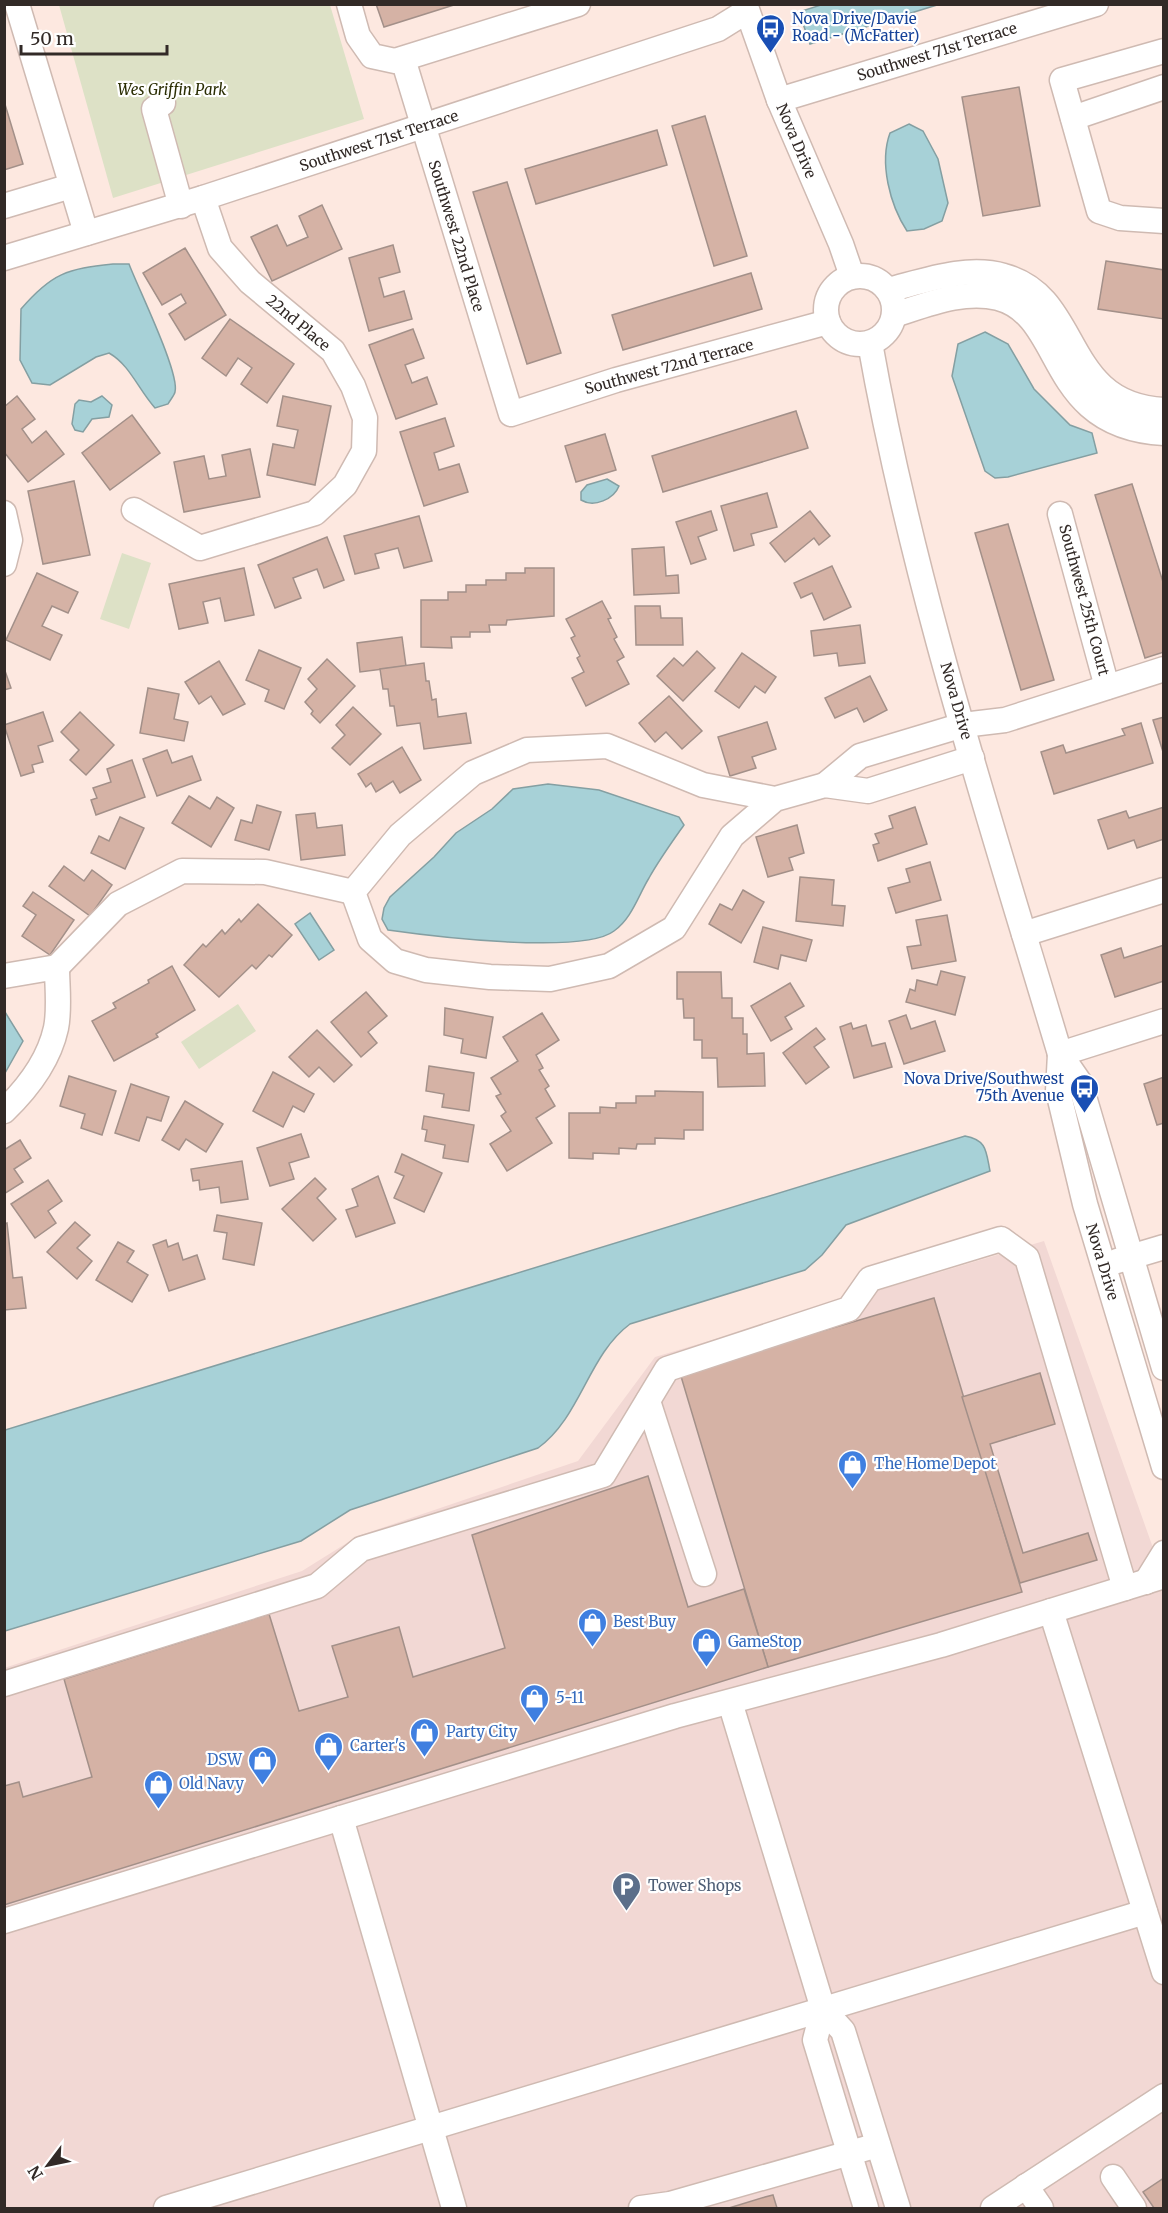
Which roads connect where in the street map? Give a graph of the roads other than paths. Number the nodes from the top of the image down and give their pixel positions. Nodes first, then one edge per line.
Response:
1 (17, 4) edge
2 (349, 4) edge
3 (578, 4) edge
4 (1096, 4) edge
5 (746, 8) edge
6 (1164, 51) edge
7 (403, 58) junction
8 (1164, 87) edge
9 (779, 100) junction
10 (164, 103) dead end
11 (1073, 118) junction
12 (422, 127) junction
13 (71, 186) junction
14 (192, 202) junction
15 (4, 206) edge
16 (1164, 221) edge
17 (86, 233) junction
18 (4, 258) edge
19 (852, 276) junction
20 (888, 290) junction
21 (894, 315) junction
22 (828, 322) junction
23 (870, 343) junction
24 (1164, 410) edge
25 (511, 414) joint
26 (1164, 433) edge
27 (134, 510) dead end
28 (4, 513) edge
29 (1060, 514) dead end
30 (4, 564) edge
31 (1164, 669) edge
32 (1107, 687) junction
33 (963, 725) junction
34 (972, 758) junction
35 (825, 785) junction
36 (775, 799) junction
37 (1164, 890) edge
38 (353, 892) junction
39 (1024, 934) junction
40 (57, 967) junction
41 (4, 976) edge
42 (1164, 1021) edge
43 (1060, 1054) junction
44 (4, 1110) edge
45 (1164, 1247) edge
46 (1131, 1257) junction
47 (1103, 1266) junction
48 (1164, 1368) edge
49 (648, 1401) junction
50 (1163, 1463) edge
51 (1164, 1552) edge
52 (704, 1574) dead end
53 (1145, 1582) edge
54 (1051, 1611) junction
55 (4, 1684) edge
56 (730, 1702) junction
57 (341, 1818) junction
58 (1145, 1912) junction
59 (4, 1921) edge
60 (1164, 1972) edge
61 (823, 2009) junction
62 (1164, 2096) edge
63 (429, 2128) junction
64 (878, 2145) junction
65 (849, 2154) junction
66 (1113, 2176) dead end
67 (1026, 2186) junction
68 (219, 2201) edge
69 (166, 2208) edge
70 (454, 2208) edge
71 (641, 2208) edge
72 (866, 2208) edge
73 (898, 2208) edge
74 (993, 2208) edge
75 (1041, 2208) edge
76 (1134, 2208) edge

1 - 13 street
2 - 7 street
3 - 7 street
4 - 9 street, Southwest 71st Terrace
5 - 9 street, Nova Drive
5 - 12 street, Southwest 71st Terrace
6 - 11 street
7 - 12 street, Southwest 22nd Place
8 - 11 street
9 - 19 street, Nova Drive
10 - 14 street, 22nd Place
11 - 16 street
12 - 14 street, Southwest 71st Terrace
12 - 25 street, Southwest 22nd Place
13 - 15 street
13 - 17 street
14 - 17 street, Southwest 71st Terrace
14 - 27 street, 22nd Place
17 - 18 street, Southwest 71st Terrace
19 - 20 street
19 - 22 street
20 - 21 street
20 - 24 street
21 - 23 street
21 - 26 street
22 - 23 street
22 - 25 street, Southwest 72nd Terrace
23 - 33 street, Nova Drive
28 - 30 street
29 - 32 street, Southwest 25th Court
31 - 32 street
32 - 33 street
33 - 34 street, Nova Drive
33 - 35 street
34 - 35 street
34 - 39 street, Nova Drive
35 - 36 street
36 - 38 street
36 - 38 street
37 - 39 street
38 - 40 street
39 - 43 street, Nova Drive
40 - 41 street
40 - 44 street
42 - 43 street
43 - 46 street, Nova Drive
43 - 47 street, Nova Drive
45 - 46 street
46 - 47 street
46 - 48 street, Nova Drive
47 - 50 street, Nova Drive
49 - 52 street
49 - 53 street
49 - 55 street
51 - 53 street
53 - 54 street
54 - 56 street
54 - 58 street
56 - 57 street
56 - 61 street
57 - 59 street
57 - 63 street
58 - 60 street
58 - 61 street
61 - 63 street
61 - 64 street
61 - 65 street
62 - 67 street
63 - 68 street
63 - 70 street
64 - 65 street
64 - 73 street
65 - 71 street
65 - 72 street
66 - 76 street
67 - 74 street
67 - 75 street
68 - 69 street

